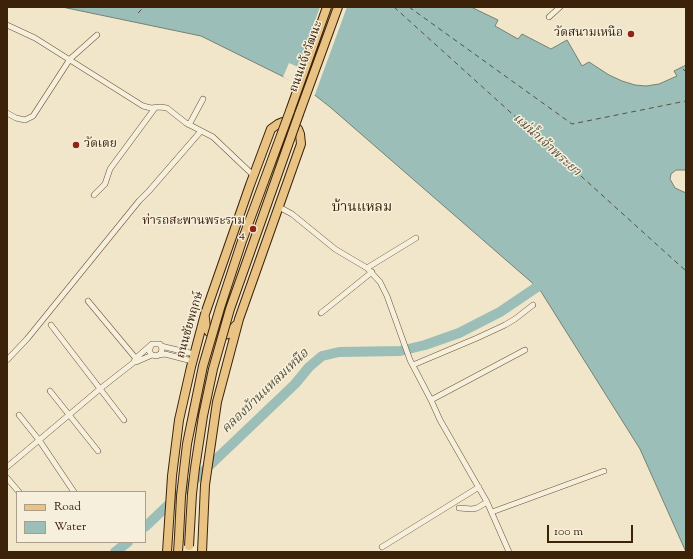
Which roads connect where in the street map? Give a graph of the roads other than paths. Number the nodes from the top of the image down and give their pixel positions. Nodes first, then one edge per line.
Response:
1 (328, 7) edge
2 (338, 7) edge
3 (560, 7) edge
4 (549, 16) dead end
5 (7, 26) edge
6 (96, 35) dead end
7 (70, 59) junction
8 (203, 99) dead end
9 (155, 108) junction
10 (290, 111) joint
11 (7, 113) edge
12 (189, 125) junction
13 (201, 131) junction
14 (253, 175) junction
15 (94, 195) dead end
16 (278, 207) junction
17 (416, 238) dead end
18 (368, 268) junction
19 (372, 272) junction
20 (88, 301) dead end
21 (533, 305) dead end
22 (321, 313) dead end
23 (205, 314) junction
24 (239, 319) junction
25 (51, 325) dead end
26 (151, 346) junction
27 (162, 346) junction
28 (525, 350) dead end
29 (152, 355) junction
30 (159, 355) junction
31 (193, 358) junction
32 (7, 360) edge
33 (137, 360) junction
34 (413, 365) junction
35 (101, 388) junction
36 (50, 391) dead end
37 (431, 400) junction
38 (69, 414) junction
39 (18, 415) dead end
40 (124, 420) dead end
41 (39, 440) junction
42 (98, 451) dead end
43 (7, 467) edge
44 (604, 471) dead end
45 (7, 478) edge
46 (479, 487) junction
47 (18, 491) edge
48 (73, 491) edge
49 (487, 502) junction
50 (459, 508) dead end
51 (492, 512) junction
52 (382, 547) dead end
53 (189, 549) edge
54 (167, 552) edge
55 (178, 552) edge
56 (202, 552) edge
57 (509, 552) edge

1 - 10 main road, ถนนแจ้งวัฒนะ
2 - 53 main road, ถนนแจ้งวัฒนะ, bridge
3 - 4 street
5 - 7 street
6 - 7 street
7 - 9 street
7 - 11 street
8 - 12 street
9 - 12 street
9 - 15 street
10 - 55 main road, ถนนชัยพฤกษ์, bridge
12 - 13 street
13 - 14 street
13 - 32 street
14 - 16 main road, ถนนชัยพฤกษ์
14 - 23 main road, ถนนชัยพฤกษ์
16 - 18 street
16 - 24 main road, ถนนชัยพฤกษ์
17 - 18 street
18 - 19 street
19 - 22 street
19 - 34 street
20 - 33 street
21 - 34 street
23 - 24 main road
23 - 31 main road, ถนนชัยพฤกษ์
24 - 56 main road, ถนนชัยพฤกษ์
25 - 35 street
26 - 27 street
26 - 29 street
26 - 33 street
27 - 30 street
27 - 31 street
28 - 37 street
29 - 30 street
29 - 33 street
30 - 31 street
31 - 54 main road, ถนนชัยพฤกษ์
33 - 35 street
34 - 37 street
35 - 38 street
35 - 40 street
36 - 38 street
37 - 46 street
38 - 41 street
38 - 42 street
39 - 41 street
41 - 43 street
41 - 48 street
44 - 51 street
45 - 47 street
46 - 49 street
46 - 52 street
49 - 50 street
49 - 51 street
51 - 57 street

